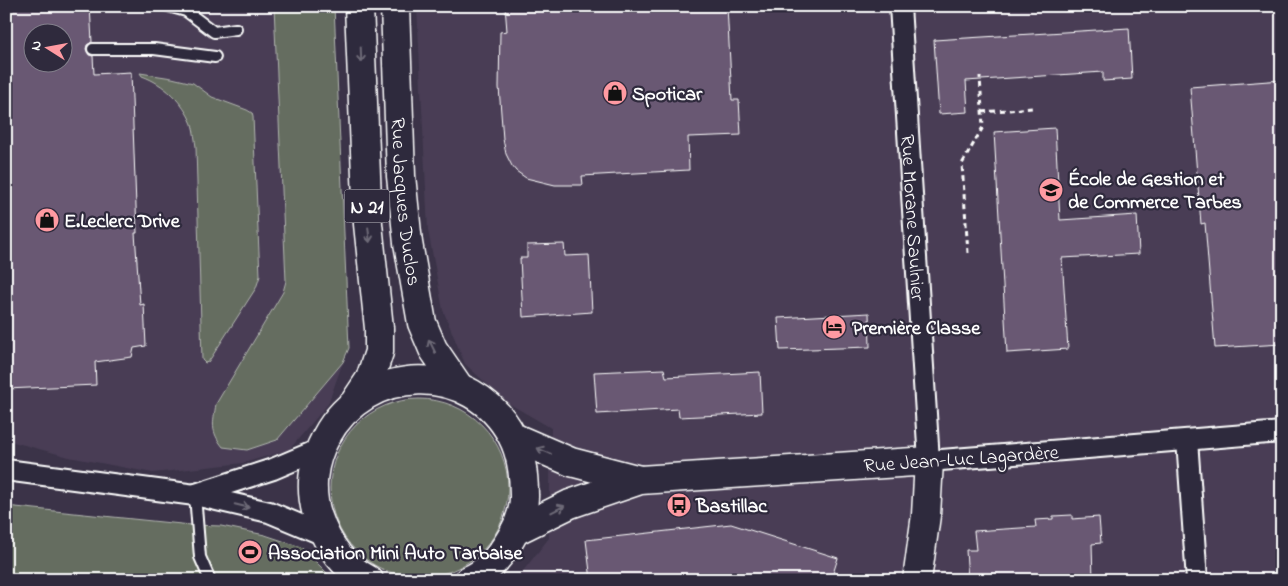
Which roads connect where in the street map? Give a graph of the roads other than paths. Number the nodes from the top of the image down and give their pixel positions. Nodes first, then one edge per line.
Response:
1 (168, 6) edge
2 (359, 6) edge
3 (395, 6) edge
4 (900, 6) edge
5 (236, 29) dead end
6 (93, 49) dead end
7 (215, 57) dead end
8 (458, 388) junction
9 (356, 400) junction
10 (1282, 432) edge
11 (513, 437) junction
12 (1187, 440) junction
13 (318, 450) junction
14 (929, 461) junction
15 (6, 470) edge
16 (640, 480) junction
17 (195, 495) junction
18 (515, 531) junction
19 (324, 535) junction
20 (471, 579) edge
21 (210, 580) edge
22 (369, 580) edge
23 (917, 580) edge
24 (1197, 580) edge

1 - 5 lane
2 -> 9 main road, Rue Jacques Duclos / N 21
8 -> 3 main road, Rue Jacques Duclos / N 21
4 - 14 street, Rue Morane Saulnier
6 - 7 lane
8 - 9 main road
8 - 11 main road
9 - 13 main road
10 - 12 street, Rue Jean-Luc Lagardère
16 -> 11 main road, Rue Jean-Luc Lagardère
11 - 18 main road
12 - 14 street, Rue Jean-Luc Lagardère
12 - 24 street
13 - 17 street
13 - 19 main road
14 - 16 main road, Rue Jean-Luc Lagardère
14 - 23 main road
15 - 17 street
18 -> 16 main road, Rue Jean-Luc Lagardère
17 -> 19 street
17 - 21 lane
18 - 20 main road
19 - 22 main road

